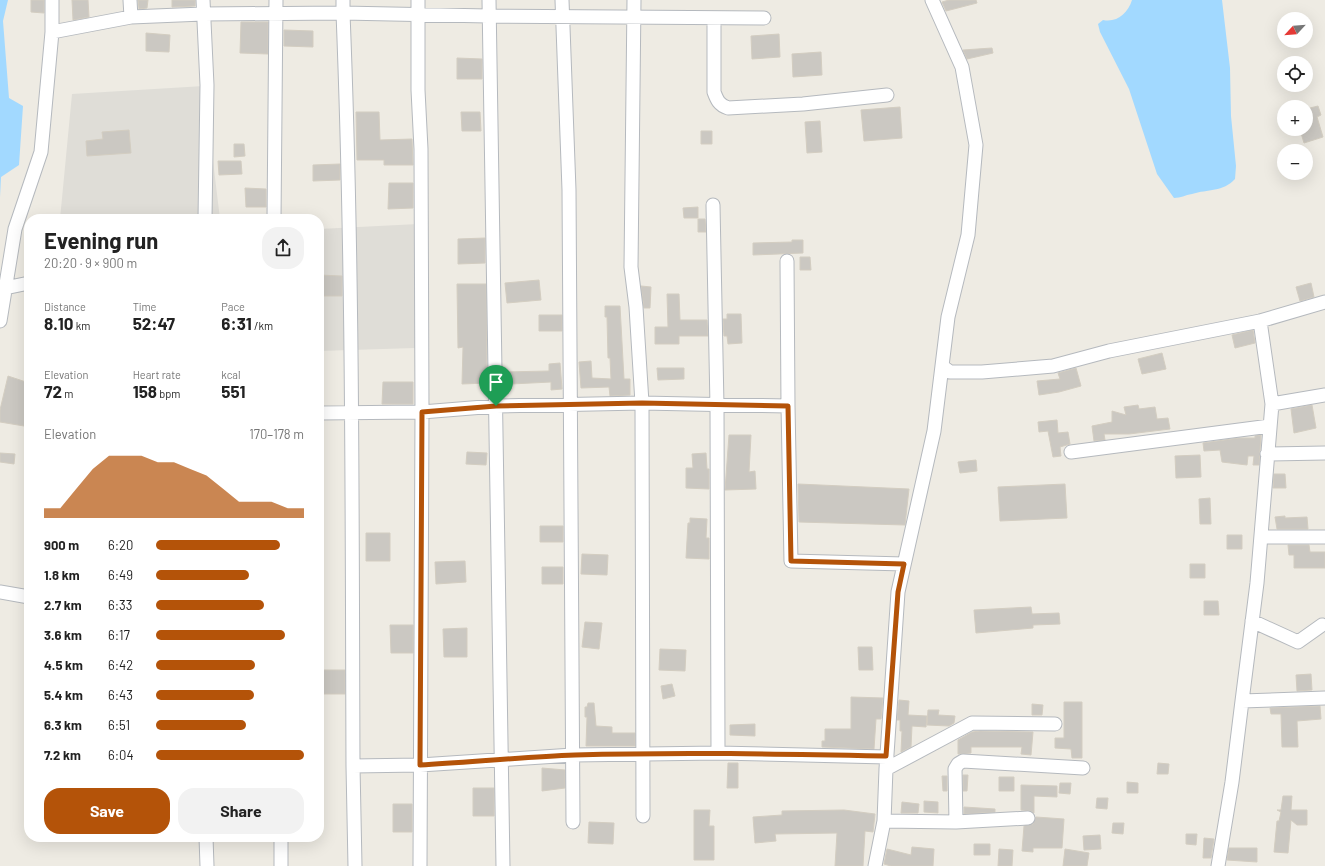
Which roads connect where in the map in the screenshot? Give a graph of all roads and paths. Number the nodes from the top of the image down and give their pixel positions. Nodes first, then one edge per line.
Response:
1 (52, 0) edge
2 (130, 0) edge
3 (203, 0) edge
4 (276, 0) edge
5 (343, 0) edge
6 (418, 0) edge
7 (488, 0) edge
8 (562, 0) edge
9 (634, 0) edge
10 (932, 0) edge
11 (343, 13) junction
12 (204, 14) junction
13 (418, 14) junction
14 (276, 15) junction
15 (488, 16) junction
16 (562, 16) junction
17 (634, 16) junction
18 (130, 17) junction
19 (714, 18) junction
20 (764, 18) dead end
21 (52, 32) junction
22 (887, 95) dead end
23 (713, 205) dead end
24 (205, 214) edge
25 (274, 214) edge
26 (787, 261) dead end
27 (24, 285) edge
28 (5, 288) junction
29 (1325, 302) edge
30 (1260, 320) junction
31 (0, 321) edge
32 (942, 366) junction
33 (1325, 395) edge
34 (642, 403) junction
35 (1272, 404) junction
36 (496, 406) junction
37 (570, 406) junction
38 (717, 406) junction
39 (788, 406) junction
40 (352, 412) junction
41 (422, 412) junction
42 (324, 413) edge
43 (1270, 426) junction
44 (1071, 452) dead end
45 (1325, 453) edge
46 (1267, 454) junction
47 (1325, 537) edge
48 (1260, 538) junction
49 (904, 564) junction
50 (0, 592) edge
51 (24, 596) edge
52 (1252, 621) junction
53 (1322, 625) dead end
54 (1325, 698) edge
55 (1242, 701) junction
56 (1055, 724) dead end
57 (718, 753) junction
58 (642, 754) junction
59 (573, 755) junction
60 (502, 760) junction
61 (886, 763) junction
62 (420, 765) junction
63 (352, 766) junction
64 (1083, 768) dead end
65 (642, 816) dead end
66 (1028, 818) dead end
67 (884, 821) junction
68 (573, 822) dead end
69 (956, 822) junction
70 (206, 842) edge
71 (281, 842) edge
72 (207, 866) edge
73 (281, 866) edge
74 (355, 866) edge
75 (420, 866) edge
76 (503, 866) edge
77 (875, 866) edge
78 (1218, 866) edge

1 - 21 street
2 - 18 street
3 - 12 street
4 - 14 street
5 - 11 street
6 - 13 street
7 - 15 street
8 - 16 street
9 - 17 street
10 - 32 street
11 - 13 street
11 - 14 street
11 - 40 street
12 - 14 street
12 - 18 street
12 - 24 street
13 - 15 street
13 - 41 street
14 - 25 street
15 - 16 street
15 - 36 street
16 - 17 street
16 - 37 street
17 - 19 street
17 - 34 street
18 - 21 street
19 - 20 street
19 - 22 street
21 - 28 street
23 - 38 street
26 - 39 street
27 - 28 street
28 - 31 street
29 - 30 street
30 - 32 street
30 - 35 street
32 - 49 street
33 - 35 street
34 - 37 street
34 - 38 street
34 - 58 street
35 - 43 street
36 - 37 street
36 - 41 street
36 - 60 street
37 - 59 street
38 - 39 street
38 - 57 street
39 - 49 street
40 - 41 street
40 - 42 street
40 - 63 street
41 - 62 street
43 - 44 street
43 - 46 street
45 - 46 street
46 - 48 street
47 - 48 street
48 - 52 street
49 - 61 street
50 - 51 street
52 - 53 street
52 - 55 street
54 - 55 street
55 - 78 street
56 - 61 street
57 - 58 street
57 - 61 street
58 - 59 street
58 - 65 street
59 - 60 street
59 - 68 street
60 - 62 street
60 - 76 street
61 - 67 street
62 - 63 street
62 - 75 street
63 - 74 street
64 - 69 street
66 - 69 street
67 - 69 street
67 - 77 street
70 - 72 street
71 - 73 street

